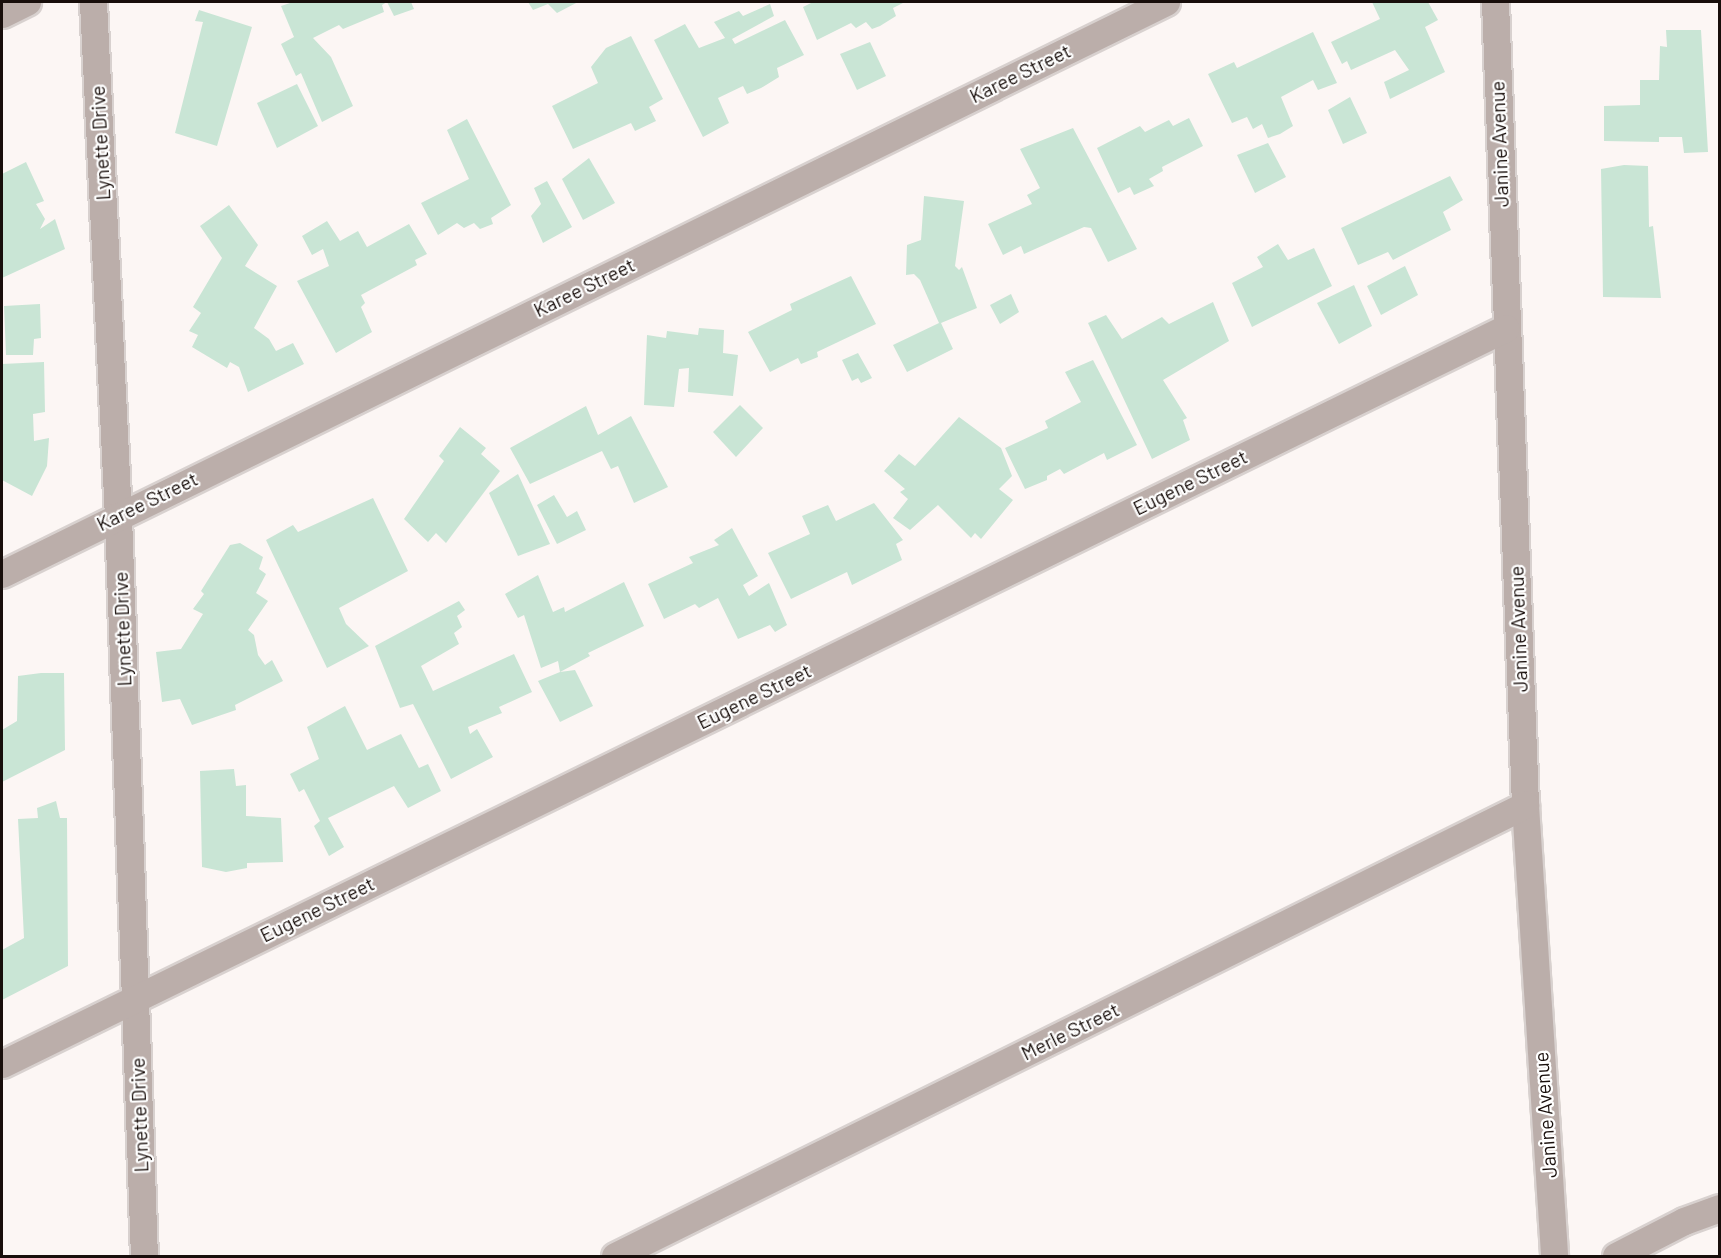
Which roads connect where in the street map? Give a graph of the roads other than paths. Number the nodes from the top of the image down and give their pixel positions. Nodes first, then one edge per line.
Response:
1 (27, 2) edge
2 (93, 2) edge
3 (1167, 2) edge
4 (1495, 2) edge
5 (2, 14) edge
6 (1506, 328) junction
7 (118, 516) junction
8 (2, 574) edge
9 (1525, 805) junction
10 (135, 998) junction
11 (2, 1064) edge
12 (1719, 1208) edge
13 (144, 1257) edge
14 (615, 1257) edge
15 (1554, 1257) edge
16 (1616, 1257) edge

1 - 5 street
2 - 7 street, Lynette Drive
3 - 7 street, Karee Street
4 - 6 street, Janine Avenue
6 - 9 street, Janine Avenue
6 - 10 street, Eugene Street
7 - 8 street, Karee Street
7 - 10 street, Lynette Drive
9 - 14 street, Merle Street
9 - 15 street, Janine Avenue
10 - 11 street, Eugene Street
10 - 13 street, Lynette Drive
12 - 16 street

